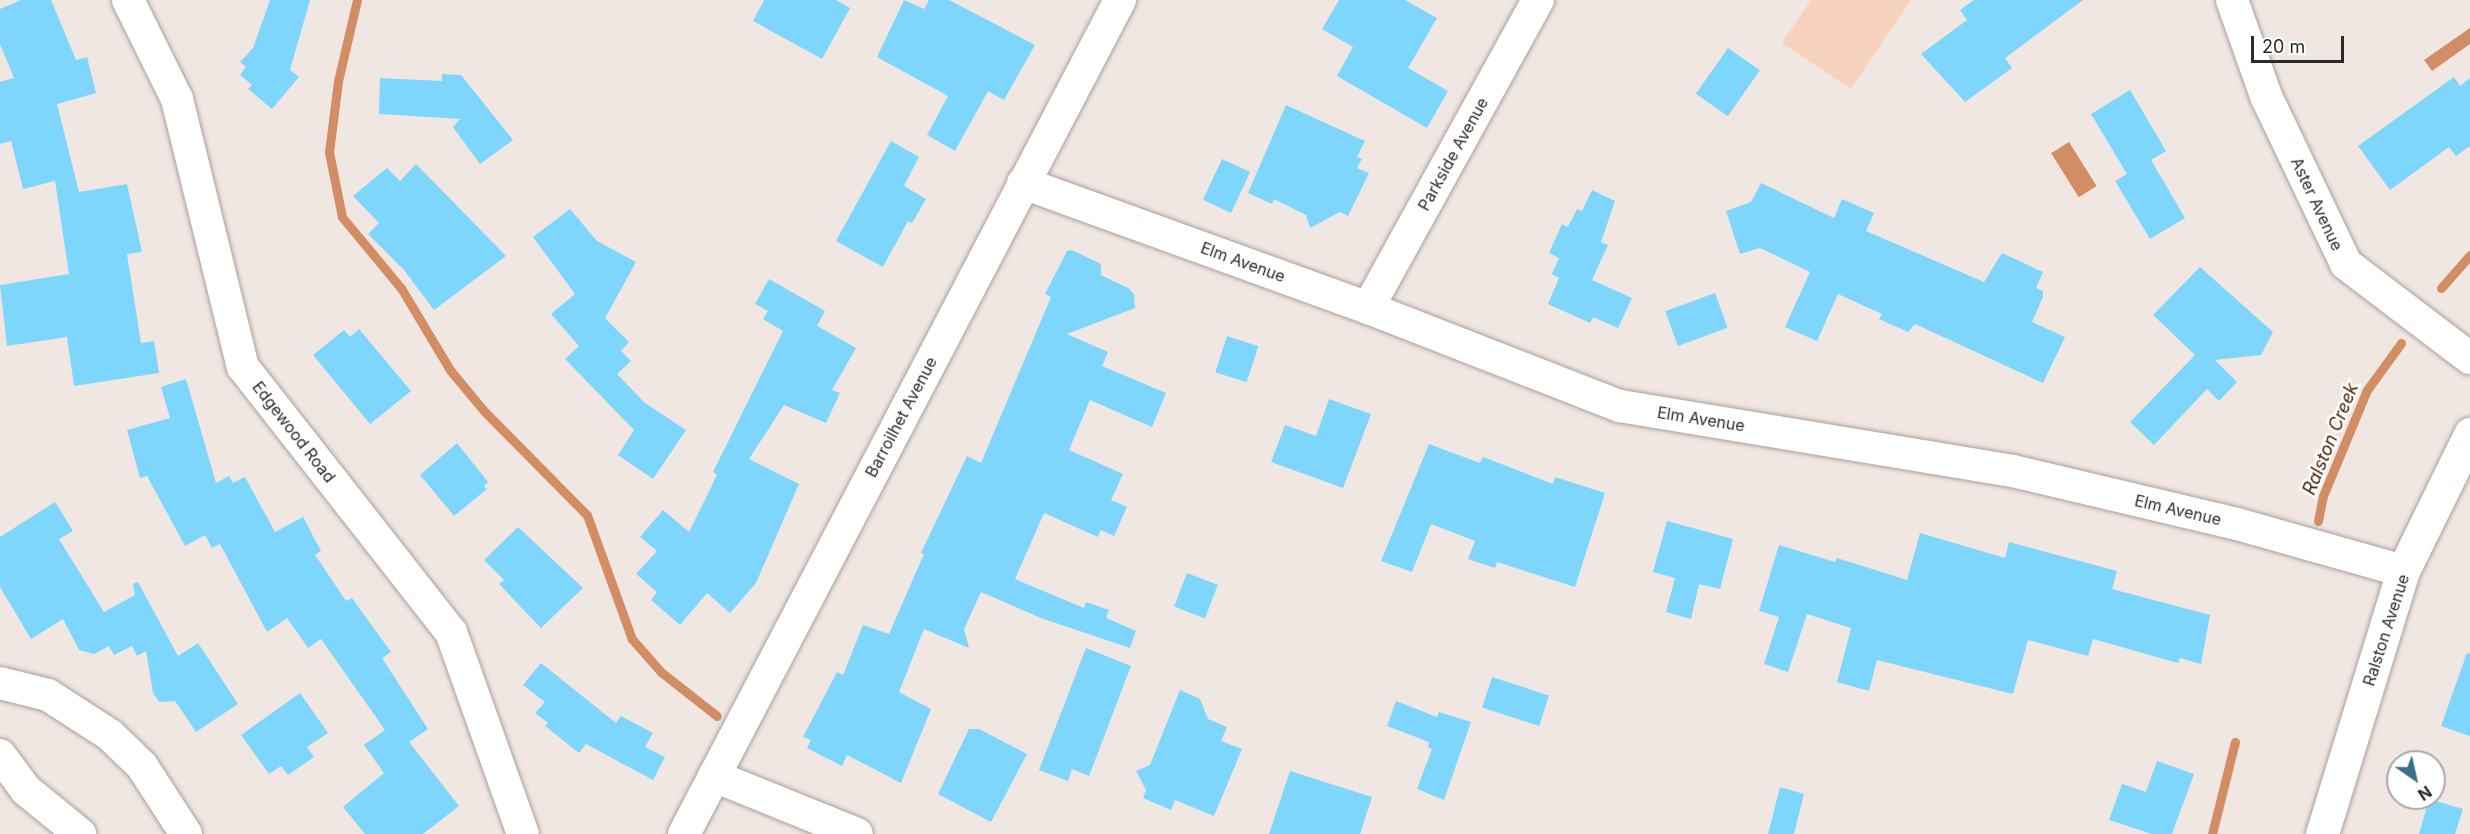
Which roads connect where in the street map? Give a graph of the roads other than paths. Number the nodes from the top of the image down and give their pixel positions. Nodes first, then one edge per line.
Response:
1 (128, 0) edge
2 (1538, 0) edge
3 (2232, 0) edge
4 (1117, 1) edge
5 (1023, 183) junction
6 (1368, 308) junction
7 (2470, 358) edge
8 (2470, 434) edge
9 (2403, 571) junction
10 (0, 683) edge
11 (0, 755) edge
12 (714, 776) junction
13 (80, 834) edge
14 (186, 834) edge
15 (523, 834) edge
16 (684, 834) edge
17 (857, 834) edge
18 (2322, 834) edge

1 - 15 street, Edgewood Road
2 - 6 street, Parkside Avenue
3 - 7 street, Aster Avenue
4 - 5 street, Barroilhet Avenue
5 - 6 street, Elm Avenue
5 - 12 street, Barroilhet Avenue
6 - 9 street, Elm Avenue
8 - 9 street, Ralston Avenue
9 - 18 street, Ralston Avenue
10 - 14 street
11 - 13 street
12 - 16 street, Barroilhet Avenue
12 - 17 street

